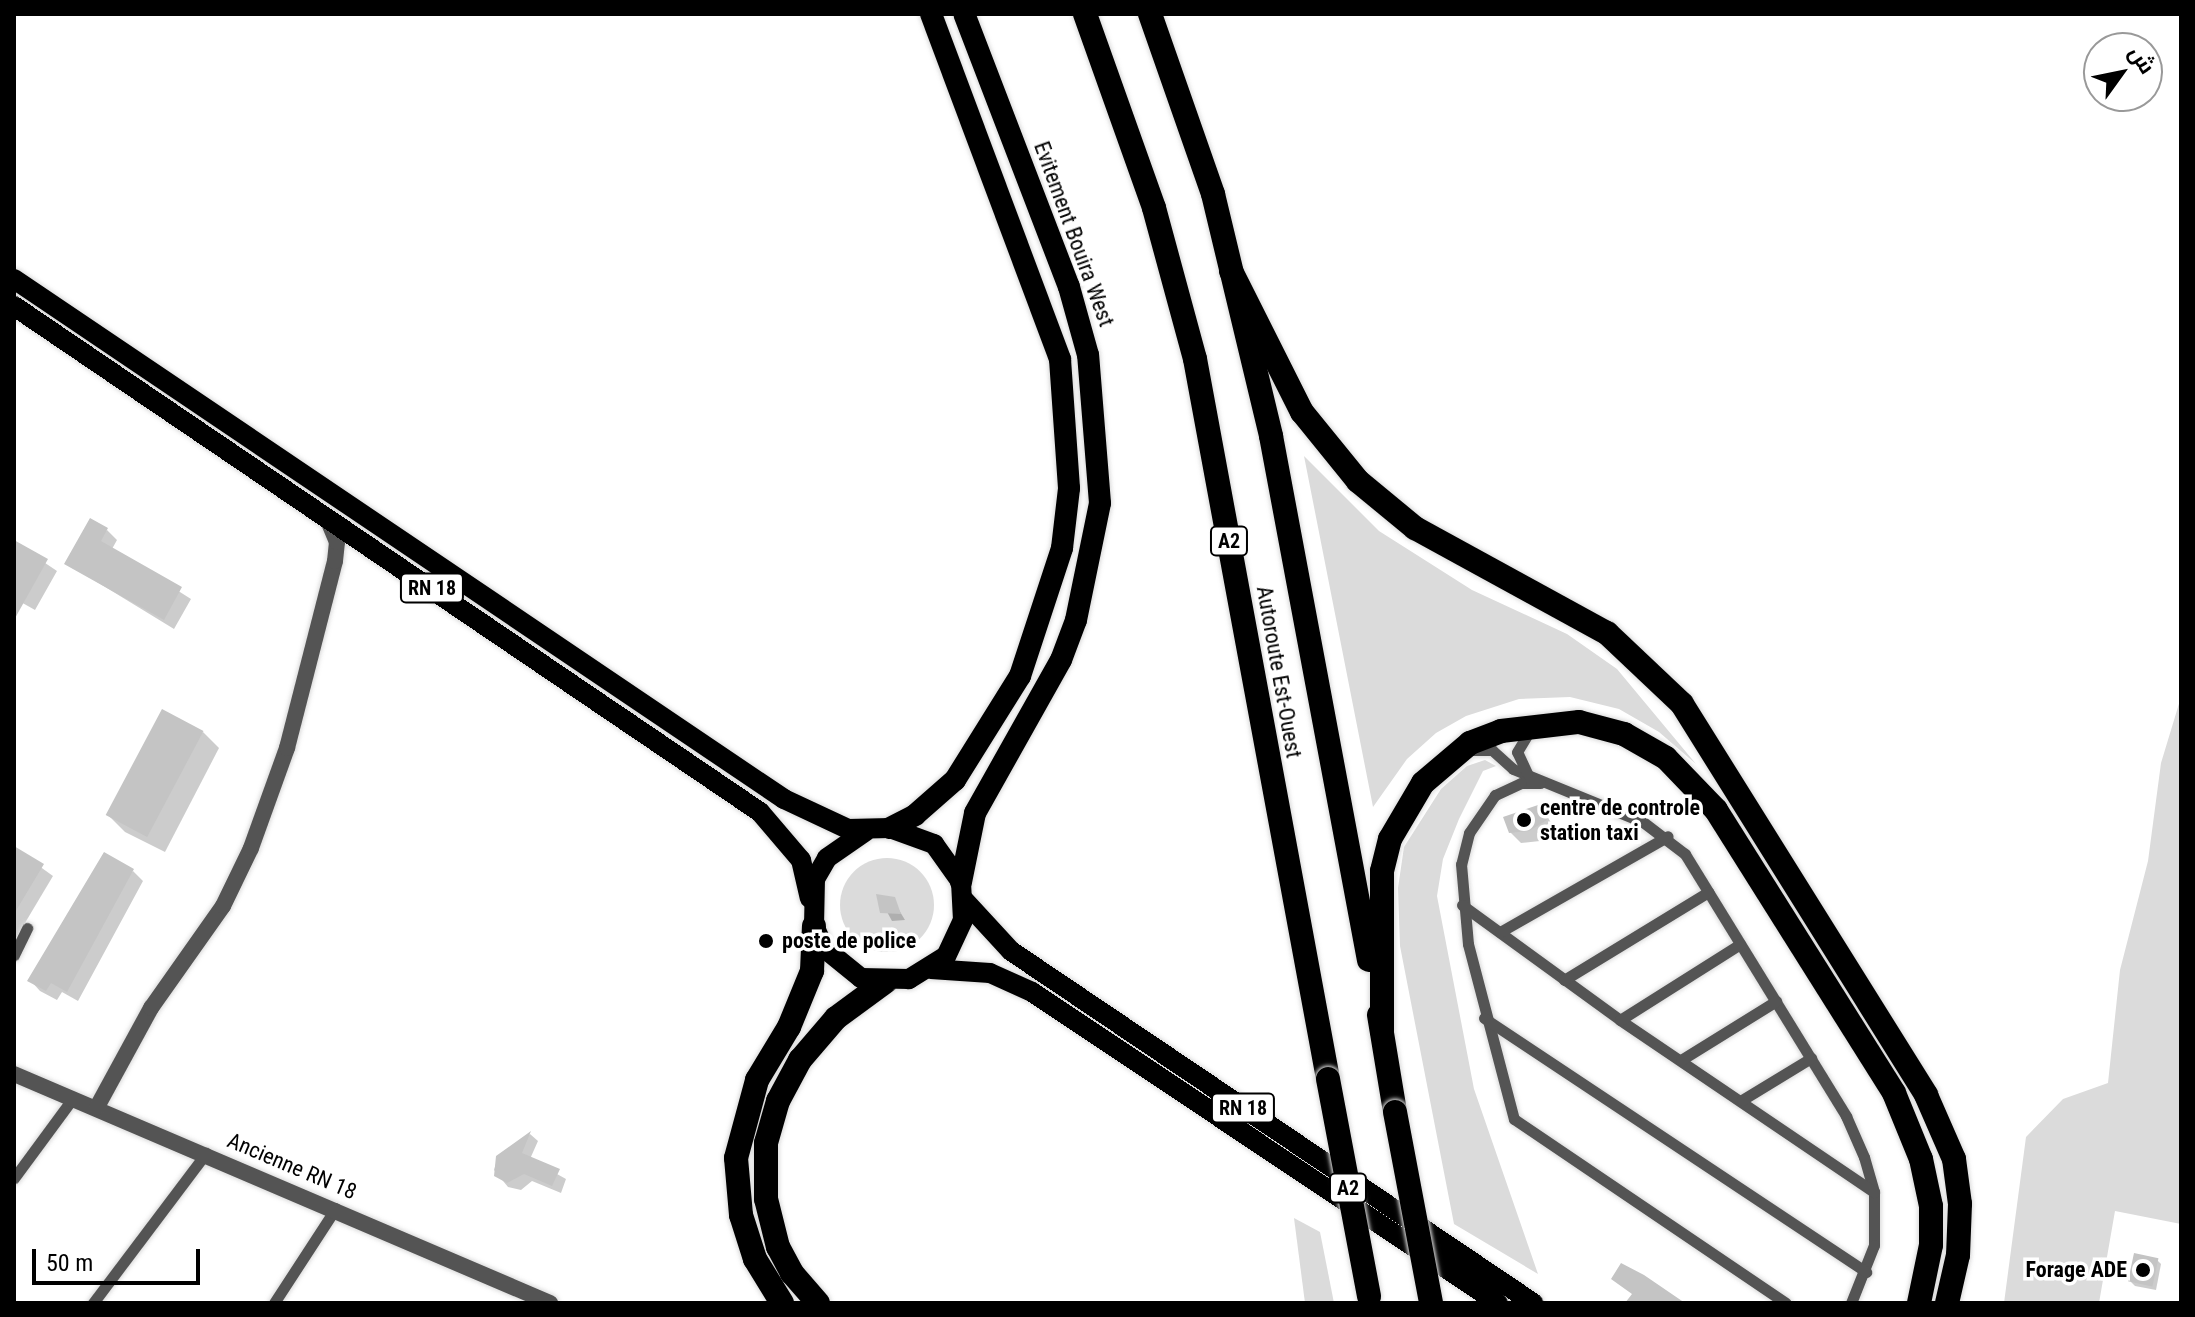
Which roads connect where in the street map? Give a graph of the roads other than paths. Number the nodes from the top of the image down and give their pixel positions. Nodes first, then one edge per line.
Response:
1 (931, 14) edge
2 (964, 14) edge
3 (1085, 14) edge
4 (1150, 14) edge
5 (1231, 271) junction
6 (14, 279) edge
7 (14, 306) edge
8 (326, 516) junction
9 (373, 548) junction
10 (335, 561) junction
11 (1538, 723) junction
12 (1456, 753) junction
13 (1528, 774) junction
14 (1552, 785) junction
15 (890, 828) junction
16 (866, 831) junction
17 (1668, 836) junction
18 (962, 891) junction
19 (1708, 892) junction
20 (1462, 905) junction
21 (812, 914) junction
22 (27, 928) dead end
23 (1500, 932) junction
24 (1740, 944) junction
25 (14, 955) edge
26 (931, 969) junction
27 (1564, 980) junction
28 (885, 982) junction
29 (1776, 1001) junction
30 (1484, 1018) junction
31 (1620, 1020) junction
32 (1382, 1031) junction
33 (1811, 1058) junction
34 (1681, 1060) junction
35 (14, 1074) edge
36 (73, 1098) junction
37 (1742, 1100) junction
38 (97, 1107) junction
39 (206, 1153) junction
40 (14, 1178) edge
41 (1874, 1192) junction
42 (336, 1208) junction
43 (1866, 1272) junction
44 (1369, 1301) edge
45 (93, 1303) edge
46 (274, 1303) edge
47 (550, 1303) edge
48 (782, 1303) edge
49 (818, 1303) edge
50 (1431, 1303) edge
51 (1498, 1303) edge
52 (1533, 1303) edge
53 (1786, 1303) edge
54 (1851, 1303) edge
55 (1919, 1303) edge
56 (1947, 1303) edge

1 - 15 highway
2 - 18 highway, Evitement Bouira West
3 - 44 highway, Autoroute Est-Ouest / A2, bridge
4 - 5 highway, Autoroute Est-Ouest
5 - 32 highway, Autoroute Est-Ouest
5 - 56 highway
6 - 16 main road, RN 18
7 - 8 main road, RN 18
8 - 9 main road, RN 18
8 - 10 street
9 - 10 street
9 - 21 main road, RN 18
10 - 38 street
11 - 12 highway
11 - 13 lane
11 - 55 highway
12 - 13 lane
12 - 32 highway
13 - 14 lane
14 - 17 lane
14 - 20 lane
15 - 16 main road
15 - 18 main road
16 - 21 main road
17 - 19 lane
17 - 23 lane
18 - 26 main road
18 - 52 main road, RN 18
19 - 24 lane
19 - 27 lane
20 - 23 lane
20 - 30 lane
21 - 28 main road
21 - 48 highway
22 - 25 lane
23 - 27 lane
24 - 29 lane
24 - 31 lane
26 - 28 main road
26 - 51 main road, RN 18
27 - 31 lane
28 - 49 highway
29 - 33 lane
29 - 34 lane
30 - 43 lane
30 - 53 lane
31 - 34 lane
32 - 50 highway, Autoroute Est-Ouest, bridge
33 - 37 lane
33 - 41 lane
34 - 37 lane
35 - 36 street, Ancienne RN 18
36 - 38 street, Ancienne RN 18
36 - 40 lane
37 - 41 lane
38 - 39 street, Ancienne RN 18
39 - 42 street, Ancienne RN 18
39 - 45 lane
41 - 43 lane
42 - 46 lane
42 - 47 street, Ancienne RN 18
43 - 54 lane

